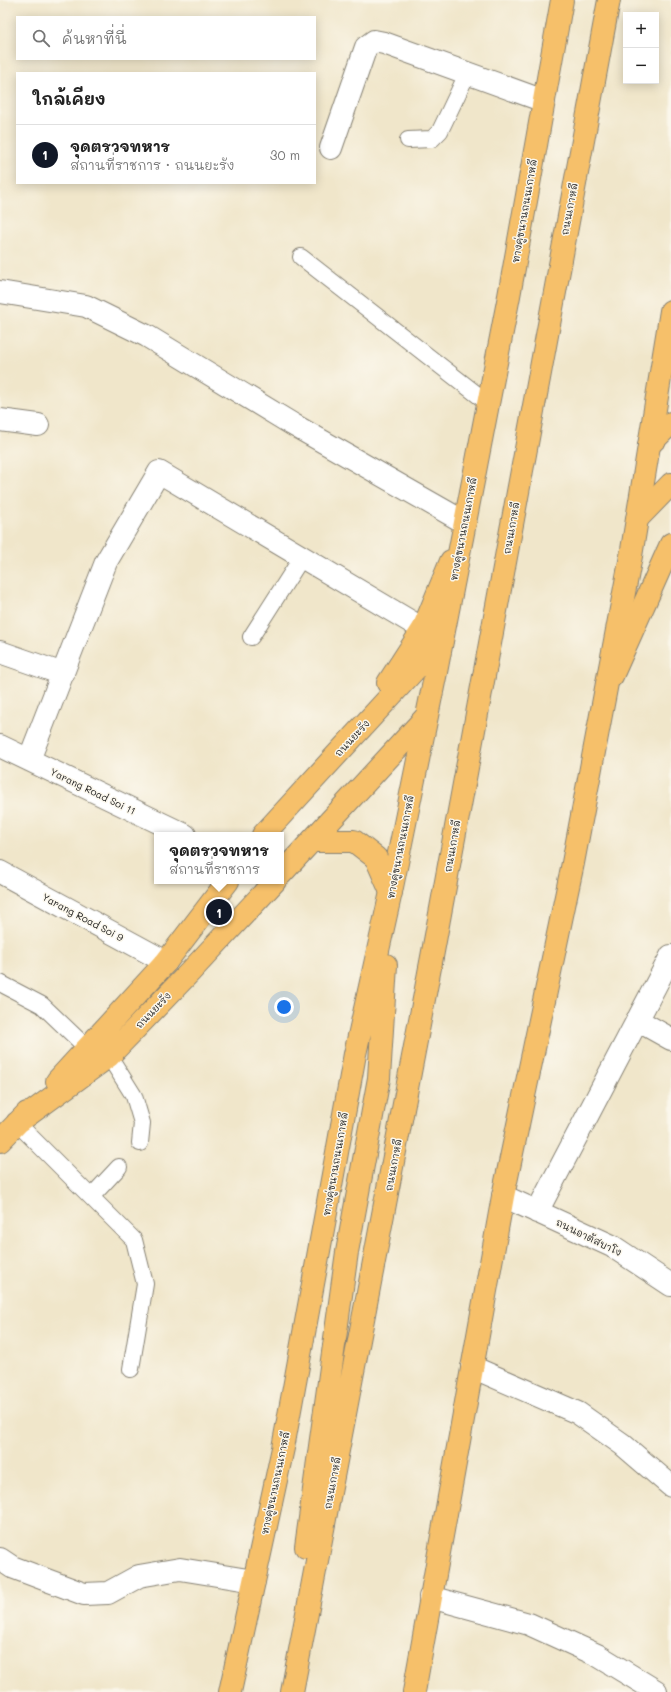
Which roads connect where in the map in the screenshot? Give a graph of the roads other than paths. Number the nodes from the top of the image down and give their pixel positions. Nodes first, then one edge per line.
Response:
1 (562, 0) edge
2 (609, 0) edge
3 (468, 72) junction
4 (544, 101) junction
5 (408, 140) dead end
6 (331, 148) dead end
7 (301, 257) dead end
8 (0, 292) edge
9 (671, 311) edge
10 (488, 403) junction
11 (0, 420) edge
12 (671, 423) edge
13 (38, 425) dead end
14 (649, 446) junction
15 (671, 484) edge
16 (637, 519) junction
17 (464, 522) junction
18 (671, 544) edge
19 (302, 557) junction
20 (423, 629) junction
21 (251, 637) dead end
22 (442, 640) junction
23 (0, 652) edge
24 (63, 674) junction
25 (605, 693) junction
26 (426, 717) junction
27 (354, 736) junction
28 (0, 746) edge
29 (29, 760) junction
30 (179, 832) edge
31 (265, 832) edge
32 (312, 841) junction
33 (284, 871) edge
34 (0, 872) edge
35 (226, 884) edge
36 (272, 884) edge
37 (392, 892) junction
38 (671, 956) edge
39 (166, 962) junction
40 (0, 983) edge
41 (637, 1020) junction
42 (671, 1039) edge
43 (88, 1049) junction
44 (109, 1056) junction
45 (17, 1123) junction
46 (0, 1141) edge
47 (140, 1143) dead end
48 (119, 1167) dead end
49 (503, 1196) junction
50 (91, 1197) junction
51 (537, 1212) junction
52 (671, 1285) edge
53 (472, 1367) junction
54 (131, 1369) dead end
55 (671, 1486) edge
56 (0, 1559) edge
57 (254, 1581) junction
58 (430, 1597) junction
59 (656, 1691) dead end
60 (230, 1692) edge
61 (286, 1692) edge
62 (292, 1692) edge
63 (414, 1692) edge

1 - 4 main road, ทางคู่ขนานถนนเกาหลี
2 - 62 main road, ถนนเกาหลี
3 - 4 street
3 - 5 lane
3 - 6 street
4 - 10 main road, ทางคู่ขนานถนนเกาหลี
7 - 10 lane
8 - 17 street
9 - 14 main road
10 - 17 main road, ทางคู่ขนานถนนเกาหลี
11 - 13 street
12 - 14 main road
14 - 16 main road
15 - 16 main road
16 - 25 main road
17 - 20 main road
17 - 22 main road, ทางคู่ขนานถนนเกาหลี
18 - 25 main road
19 - 20 street
19 - 21 lane
19 - 24 street
20 - 27 main road
22 - 26 main road, ทางคู่ขนานถนนเกาหลี
22 - 27 main road, ถนนยะรัง
23 - 24 street
24 - 29 street
25 - 49 main road
26 - 32 main road
26 - 37 main road, ทางคู่ขนานถนนเกาหลี
27 - 31 main road, ถนนยะรัง
28 - 29 street, Yarang Road Soi 11
29 - 30 street, Yarang Road Soi 11
32 - 33 main road
32 - 37 main road
34 - 39 street, Yarang Road Soi 9
35 - 39 main road, ถนนยะรัง
36 - 44 main road, ถนนยะรัง
37 - 57 main road, ทางคู่ขนานถนนเกาหลี
37 - 61 main road
38 - 41 street
39 - 43 main road, ถนนยะรัง
40 - 43 lane
41 - 42 street
41 - 51 street
43 - 45 main road, ถนนยะรัง
44 - 45 main road, ถนนยะรัง
44 - 47 lane
45 - 46 main road, ถนนยะรัง
45 - 50 lane
48 - 50 lane
49 - 51 street, ถนนอาตัสบาโง
49 - 53 main road
50 - 54 lane
51 - 52 street, ถนนอาตัสบาโง
53 - 55 street
53 - 58 main road
56 - 57 street
57 - 60 main road, ทางคู่ขนานถนนเกาหลี
58 - 59 street
58 - 63 main road

